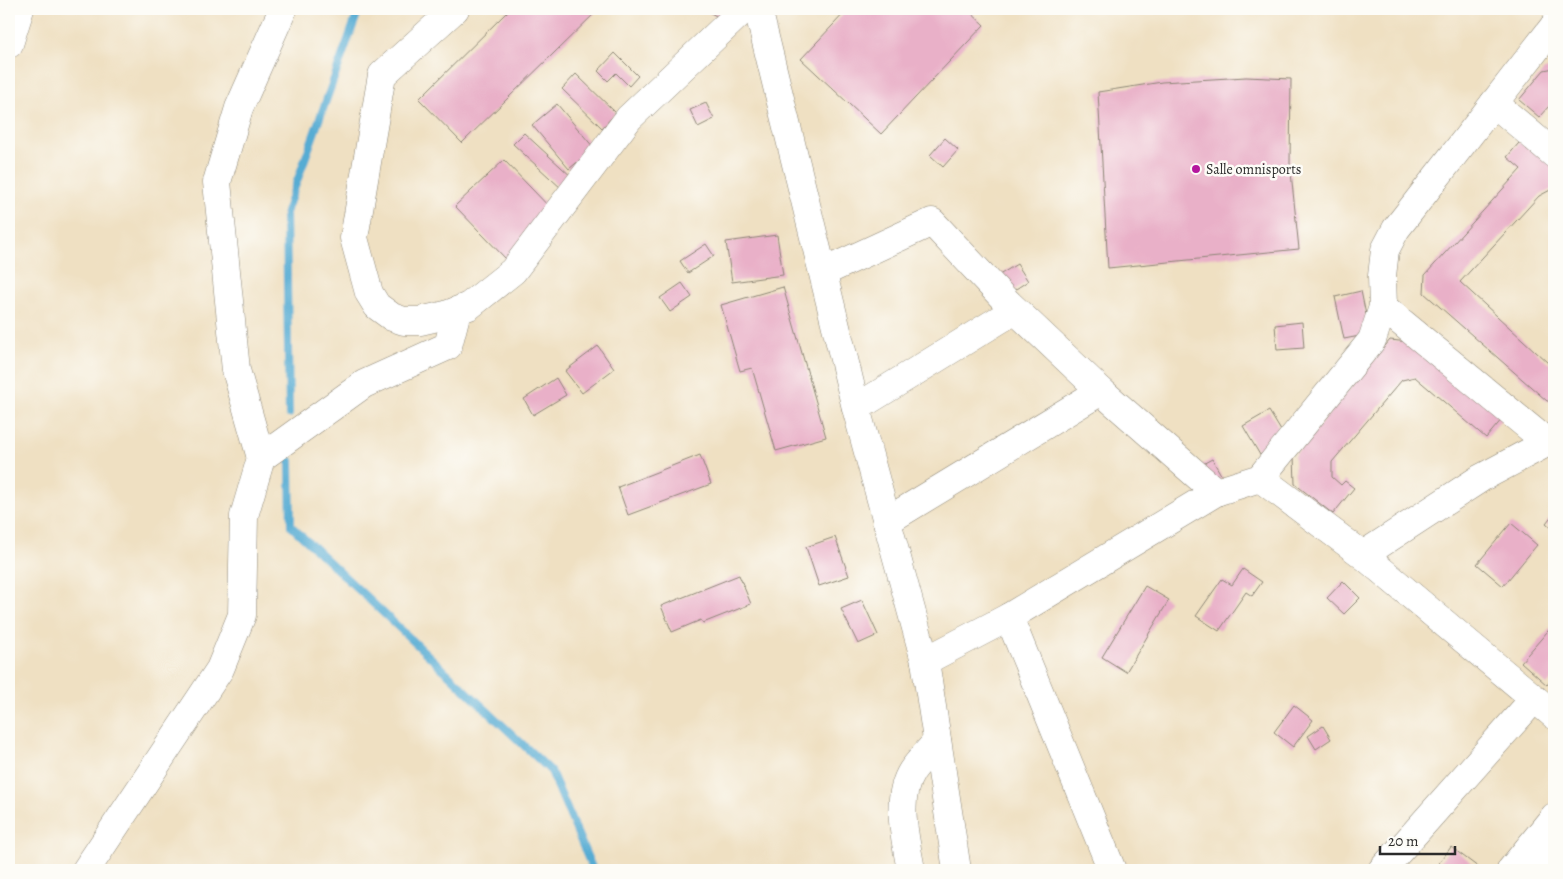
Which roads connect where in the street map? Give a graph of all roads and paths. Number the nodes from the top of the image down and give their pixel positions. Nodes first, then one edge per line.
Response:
1 (20, 9) edge
2 (283, 9) edge
3 (455, 9) edge
4 (744, 9) edge
5 (758, 9) edge
6 (1554, 26) edge
7 (9, 44) edge
8 (1494, 103) junction
9 (1554, 154) edge
10 (824, 272) junction
11 (1383, 307) junction
12 (1015, 310) junction
13 (457, 311) junction
14 (1101, 391) junction
15 (856, 408) junction
16 (1551, 441) edge
17 (262, 458) junction
18 (1260, 478) junction
19 (1216, 492) junction
20 (887, 521) junction
21 (1364, 555) junction
22 (1009, 617) junction
23 (925, 661) junction
24 (1544, 707) edge
25 (937, 742) junction
26 (1554, 817) edge
27 (1529, 848) junction
28 (1554, 867) edge
29 (86, 870) edge
30 (911, 870) edge
31 (957, 870) edge
32 (1112, 870) edge
33 (1382, 870) edge
34 (1510, 870) edge

1 - 7 street
2 - 17 street
3 - 13 street
4 - 13 street
5 - 10 street
6 - 8 street
8 - 9 street
8 - 11 street
10 - 12 street
10 - 15 street
11 - 16 street
11 - 18 street
12 - 14 street
12 - 15 street
13 - 17 street
14 - 19 street
14 - 20 street
15 - 20 street
16 - 21 street
17 - 29 street
18 - 19 street
18 - 21 street
19 - 22 street
20 - 23 street
21 - 24 street
22 - 23 street
22 - 32 street
23 - 25 street
24 - 33 street
25 - 30 street
25 - 31 street
26 - 27 street
27 - 28 street
27 - 34 street

